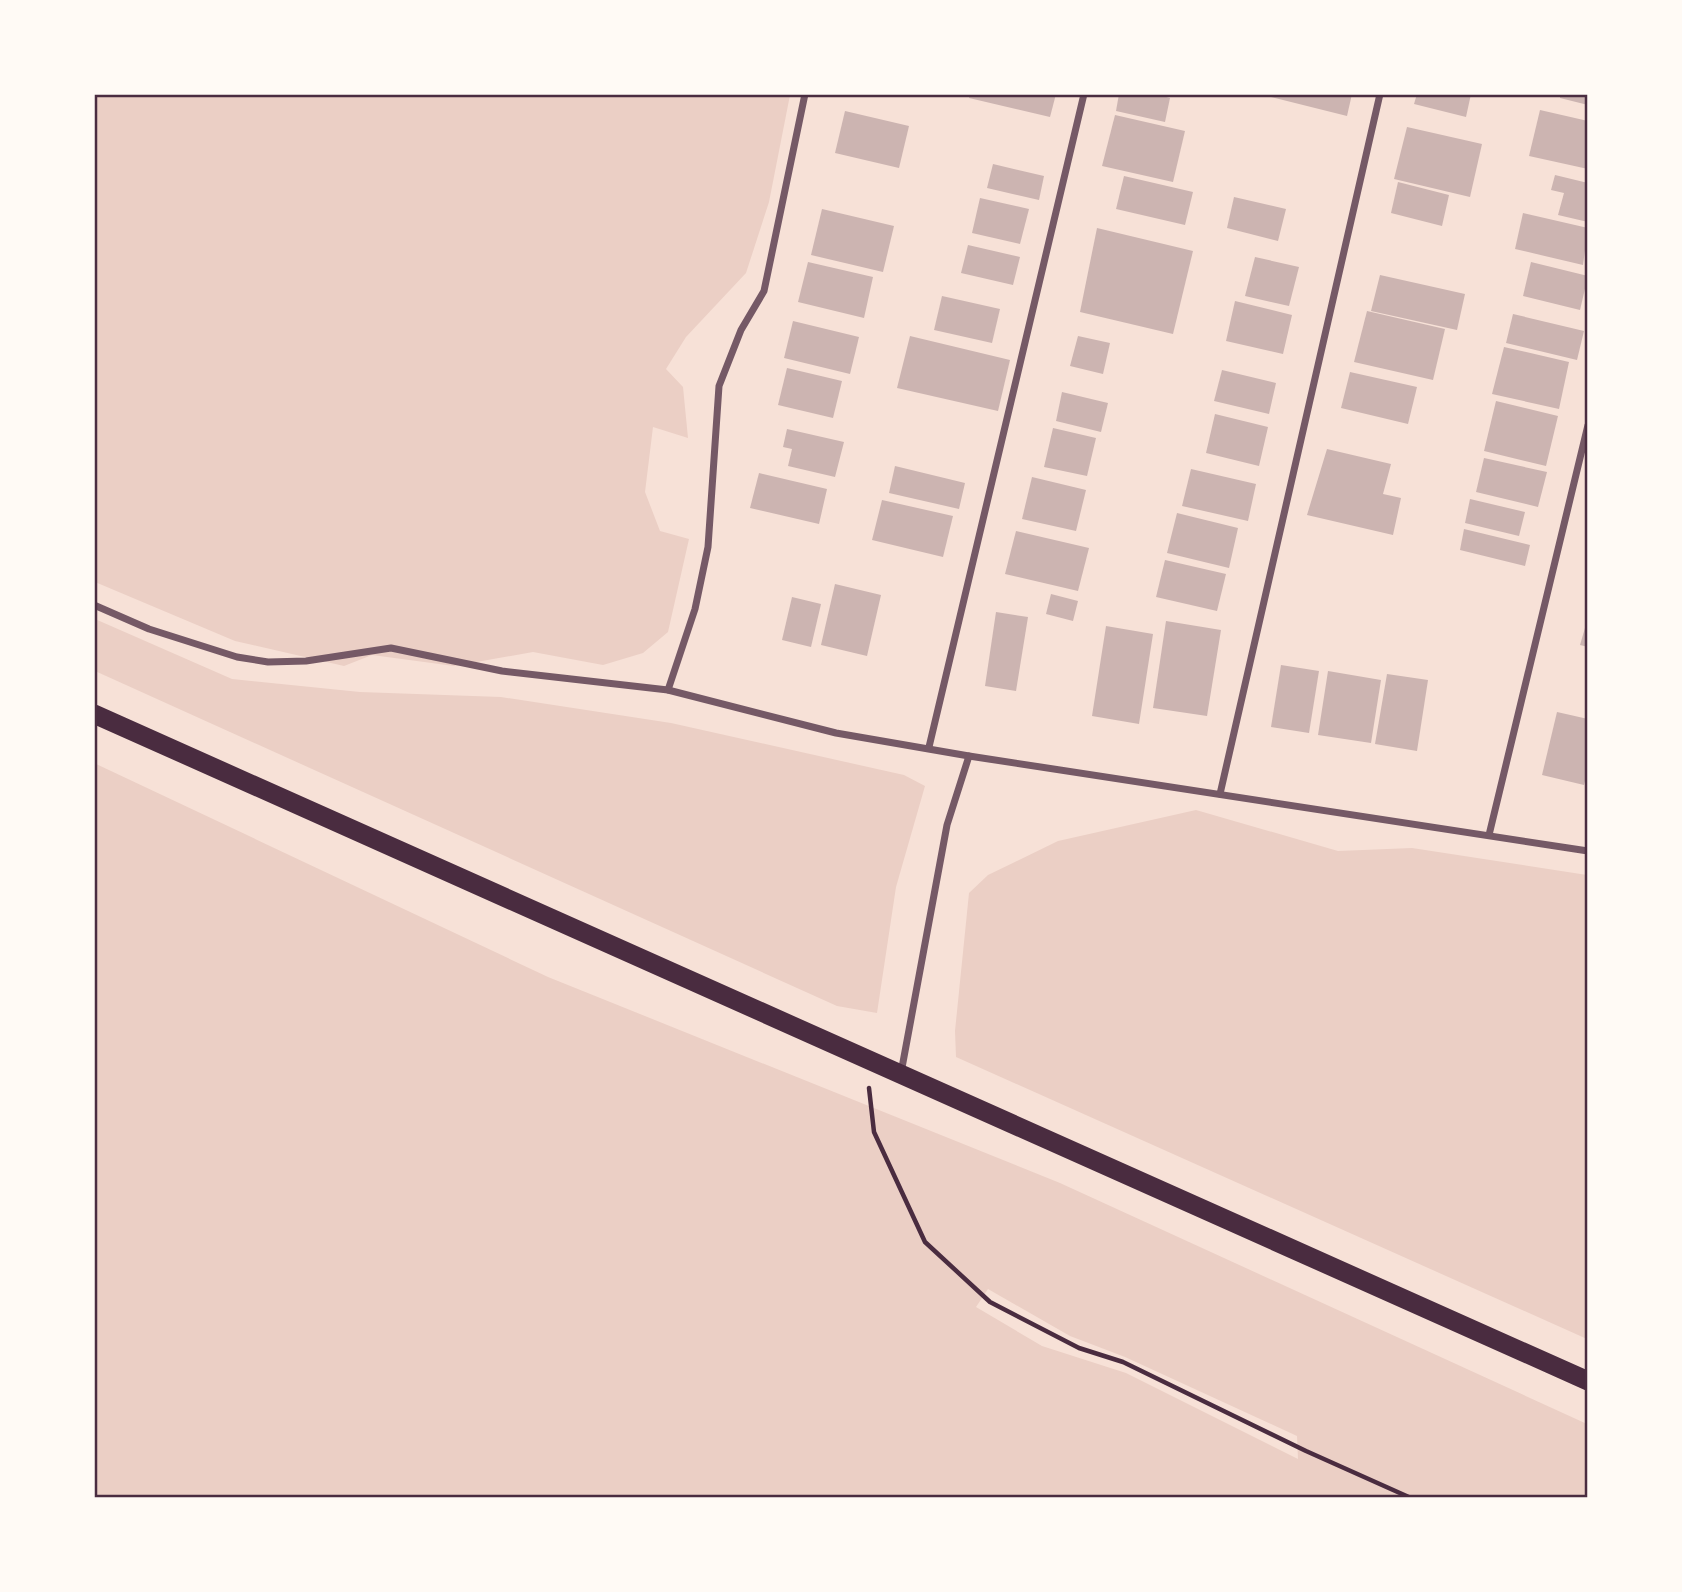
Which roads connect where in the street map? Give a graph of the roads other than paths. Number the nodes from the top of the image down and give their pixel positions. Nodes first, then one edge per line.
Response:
1 (805, 94) edge
2 (1084, 94) edge
3 (1380, 94) edge
4 (1587, 425) edge
5 (94, 605) edge
6 (668, 690) junction
7 (94, 714) edge
8 (929, 747) junction
9 (970, 756) junction
10 (1220, 794) junction
11 (1489, 835) junction
12 (1587, 851) edge
13 (901, 1075) junction
14 (1587, 1381) edge

1 - 6 street
2 - 8 street
3 - 10 street
4 - 11 street
5 - 6 street
6 - 8 street
7 - 13 highway
8 - 9 street
9 - 10 street
9 - 13 street
10 - 11 street
11 - 12 street
13 - 14 highway

